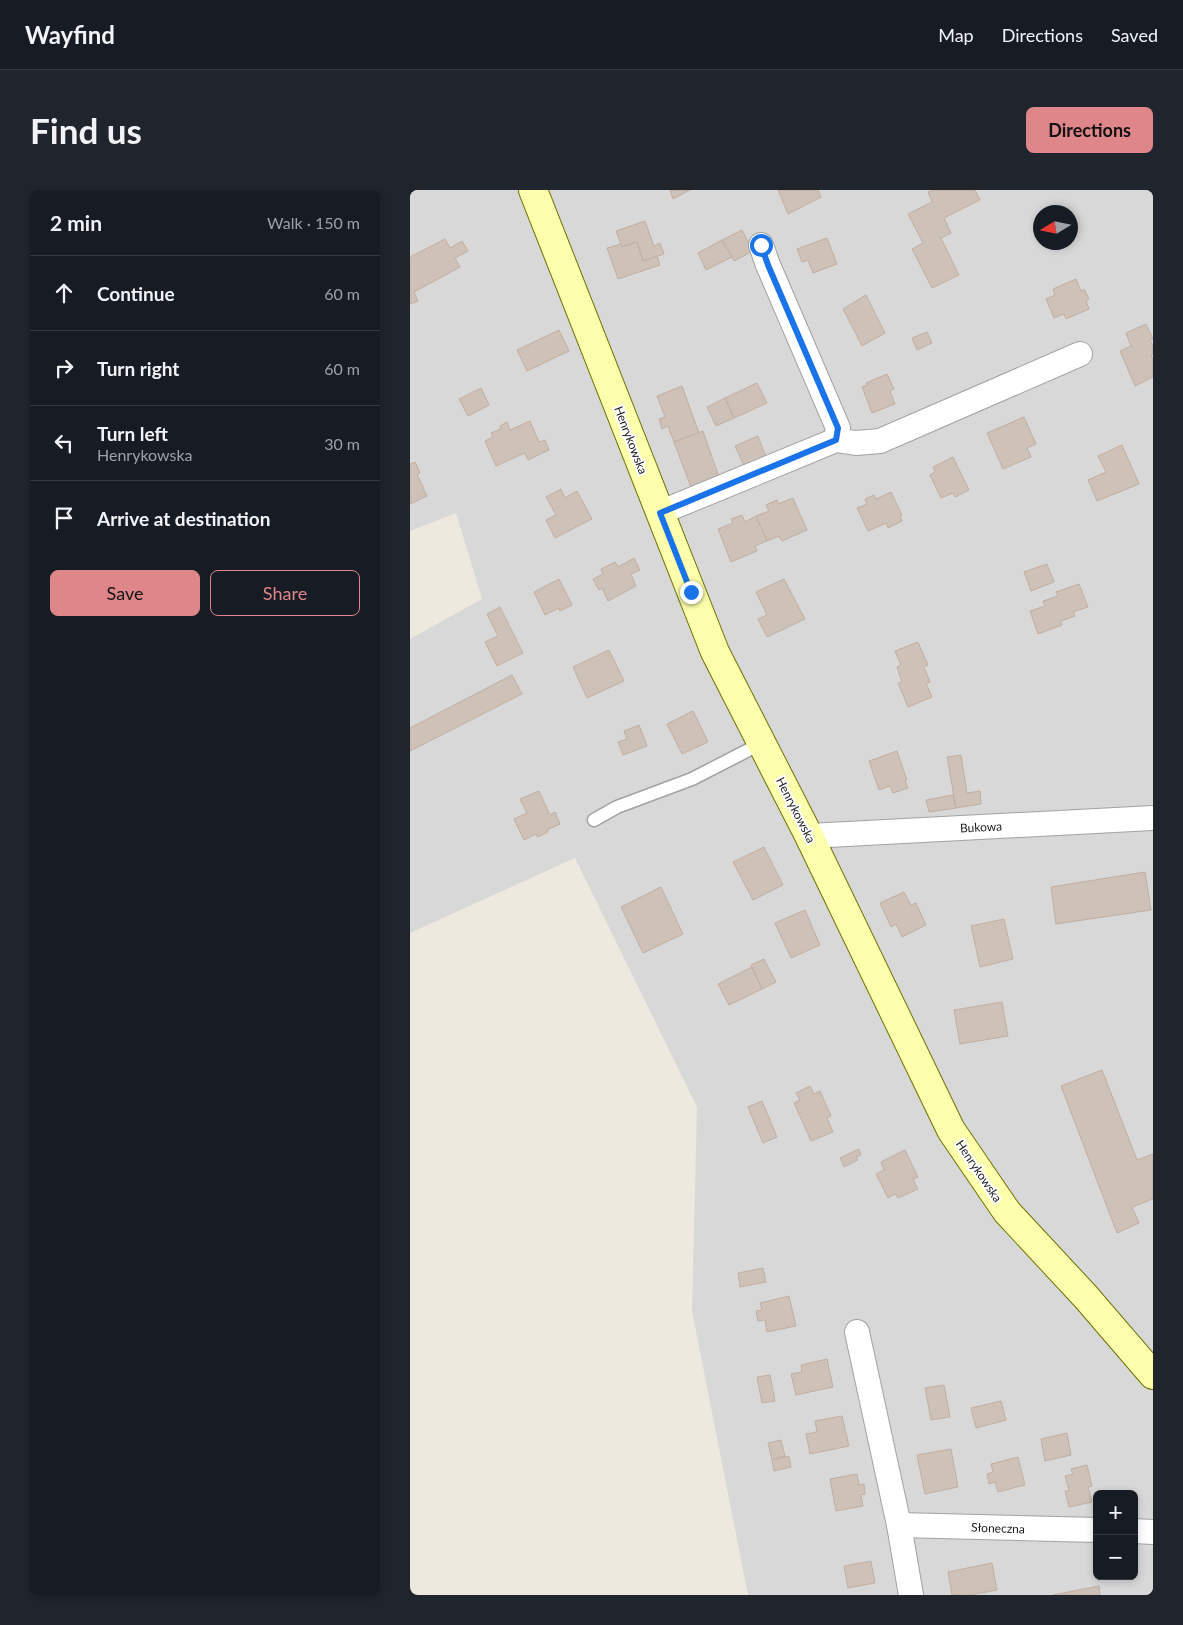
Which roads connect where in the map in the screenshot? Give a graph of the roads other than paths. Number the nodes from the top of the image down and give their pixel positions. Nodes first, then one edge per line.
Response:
1 (533, 190) edge
2 (761, 245) dead end
3 (1080, 354) dead end
4 (836, 440) junction
5 (660, 513) junction
6 (762, 743) junction
7 (1153, 818) edge
8 (594, 820) dead end
9 (809, 836) junction
10 (858, 1332) dead end
11 (1153, 1375) edge
12 (900, 1525) junction
13 (1093, 1530) edge
14 (1138, 1531) edge
15 (1153, 1532) edge
16 (912, 1595) edge

1 - 5 street, Henrykowska
2 - 4 street
3 - 4 street
4 - 5 street
5 - 6 street, Henrykowska
6 - 8 lane
6 - 9 street, Henrykowska
7 - 9 street, Bukowa
9 - 11 street, Henrykowska
10 - 12 street
12 - 13 street, Słoneczna
12 - 16 street
14 - 15 street

